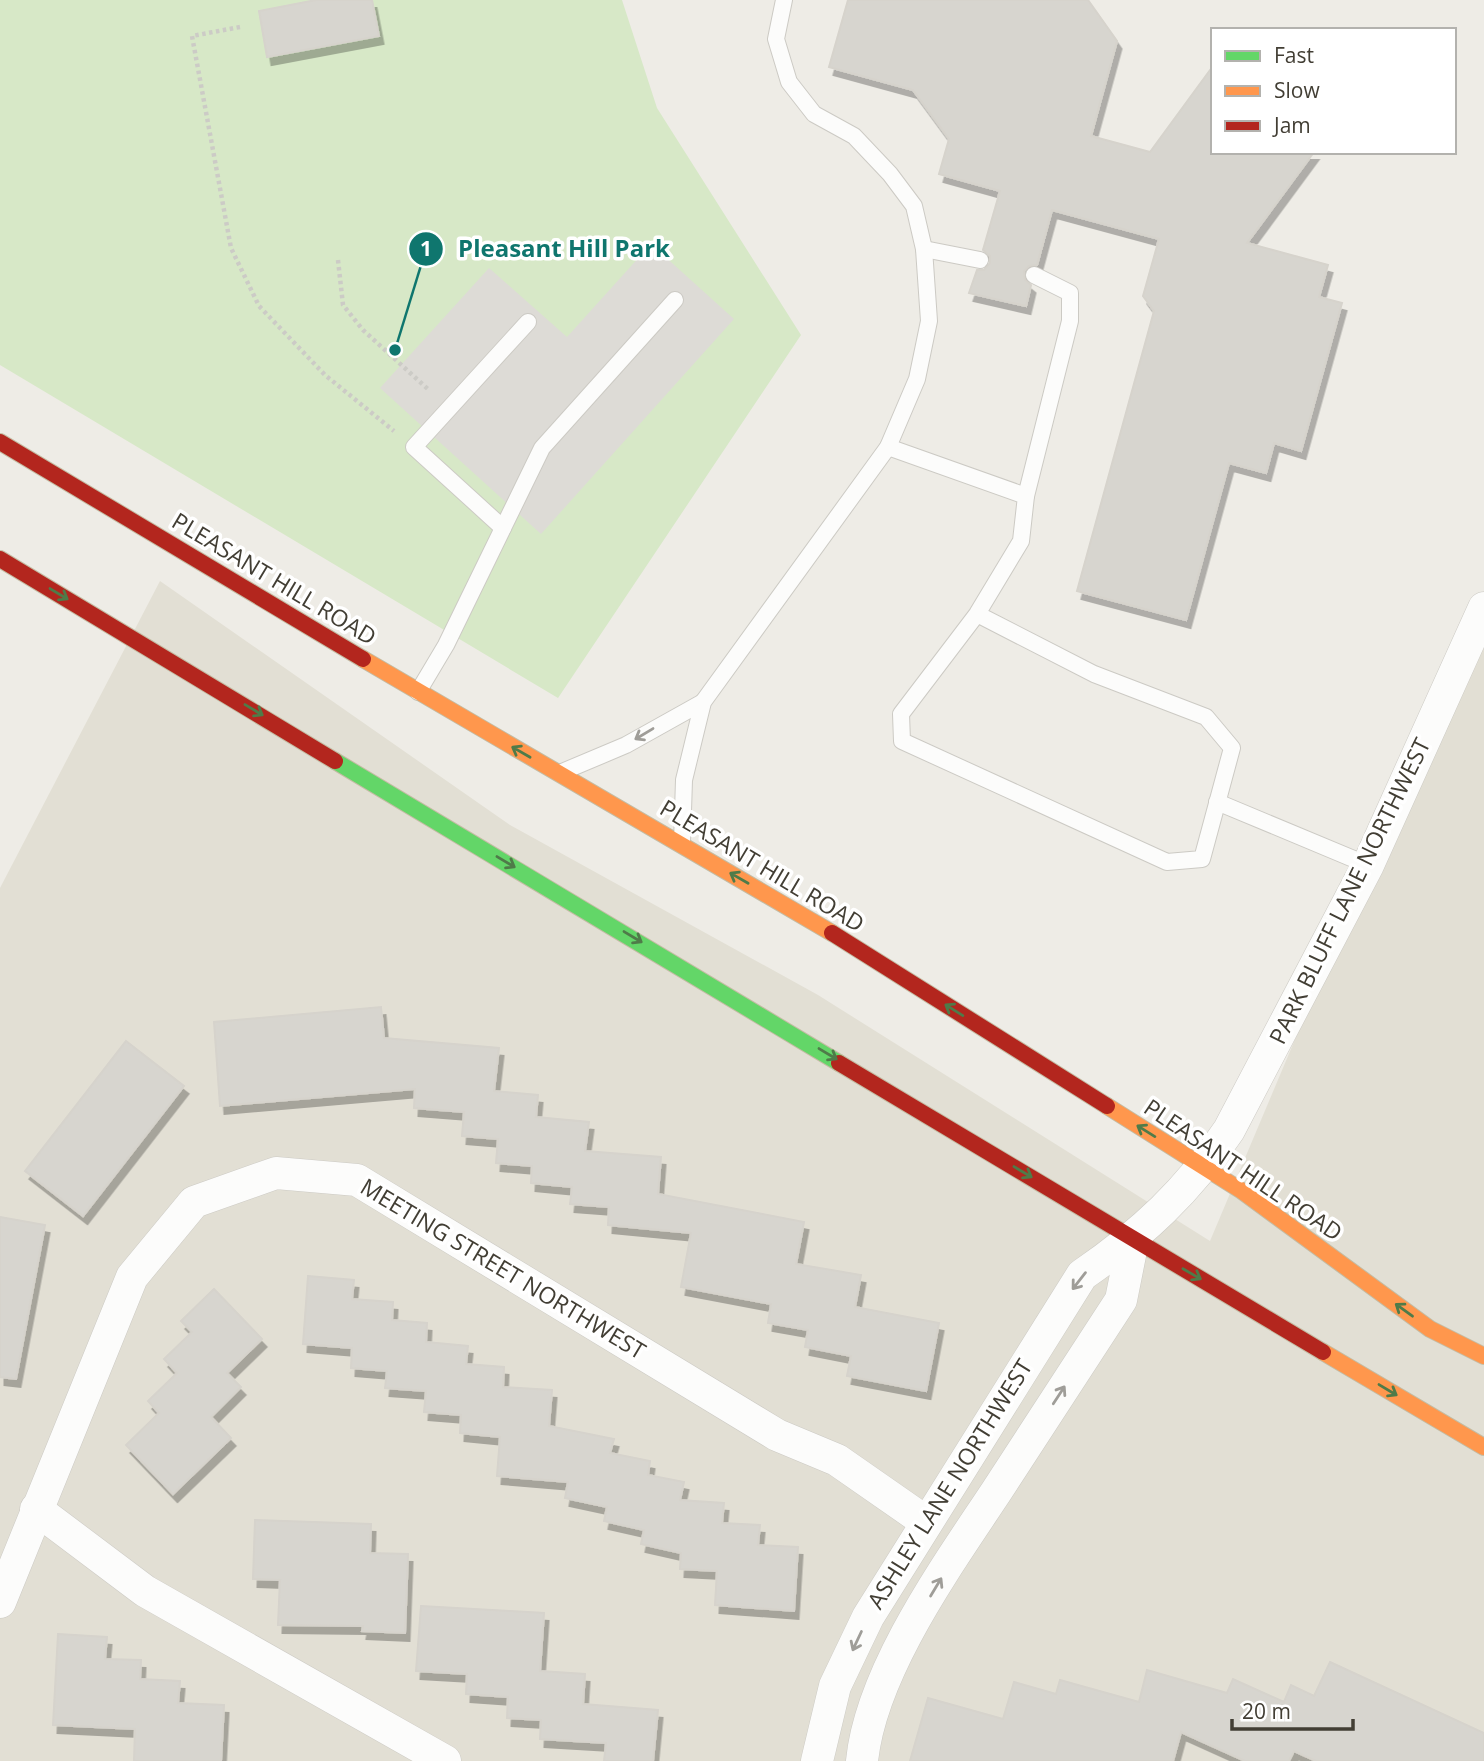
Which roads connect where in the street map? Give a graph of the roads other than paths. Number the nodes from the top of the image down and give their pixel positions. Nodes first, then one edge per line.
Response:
1 (784, 0) edge
2 (924, 249) junction
3 (980, 260) dead end
4 (1034, 275) dead end
5 (675, 300) dead end
6 (528, 322) dead end
7 (0, 442) edge
8 (888, 447) junction
9 (1026, 496) junction
10 (503, 528) junction
11 (0, 559) edge
12 (1484, 608) edge
13 (977, 614) junction
14 (418, 692) junction
15 (704, 702) junction
16 (558, 774) junction
17 (1217, 802) junction
18 (682, 845) junction
19 (1368, 865) junction
20 (1204, 1167) junction
21 (1133, 1240) junction
22 (1484, 1356) edge
23 (1484, 1447) edge
24 (36, 1509) junction
25 (926, 1522) junction
26 (0, 1602) edge
27 (446, 1761) edge
28 (817, 1761) edge
29 (862, 1761) edge

1 - 2 lane
2 - 3 lane
2 - 8 lane
4 - 9 lane
5 - 10 lane
6 - 10 lane
7 - 14 highway, PLEASANT HILL ROAD
8 - 9 lane
8 - 15 lane
9 - 13 lane
10 - 14 lane
11 -> 21 highway
12 - 19 street, PARK BLUFF LANE NORTHWEST
13 - 17 lane
13 - 17 lane
16 -> 14 highway, PLEASANT HILL ROAD
15 -> 16 lane
15 - 18 lane
16 - 18 highway, PLEASANT HILL ROAD
17 - 19 lane
20 -> 18 highway, PLEASANT HILL ROAD
19 - 20 street, PARK BLUFF LANE NORTHWEST
20 - 21 street, ASHLEY LANE NORTHWEST
22 -> 20 highway, PLEASANT HILL ROAD
21 -> 23 highway
21 -> 25 street, ASHLEY LANE NORTHWEST
29 -> 21 street, ASHLEY LANE NORTHWEST
24 - 25 street, MEETING STREET NORTHWEST
24 - 26 street, MEETING STREET NORTHWEST
24 - 27 street
25 -> 28 street, ASHLEY LANE NORTHWEST

